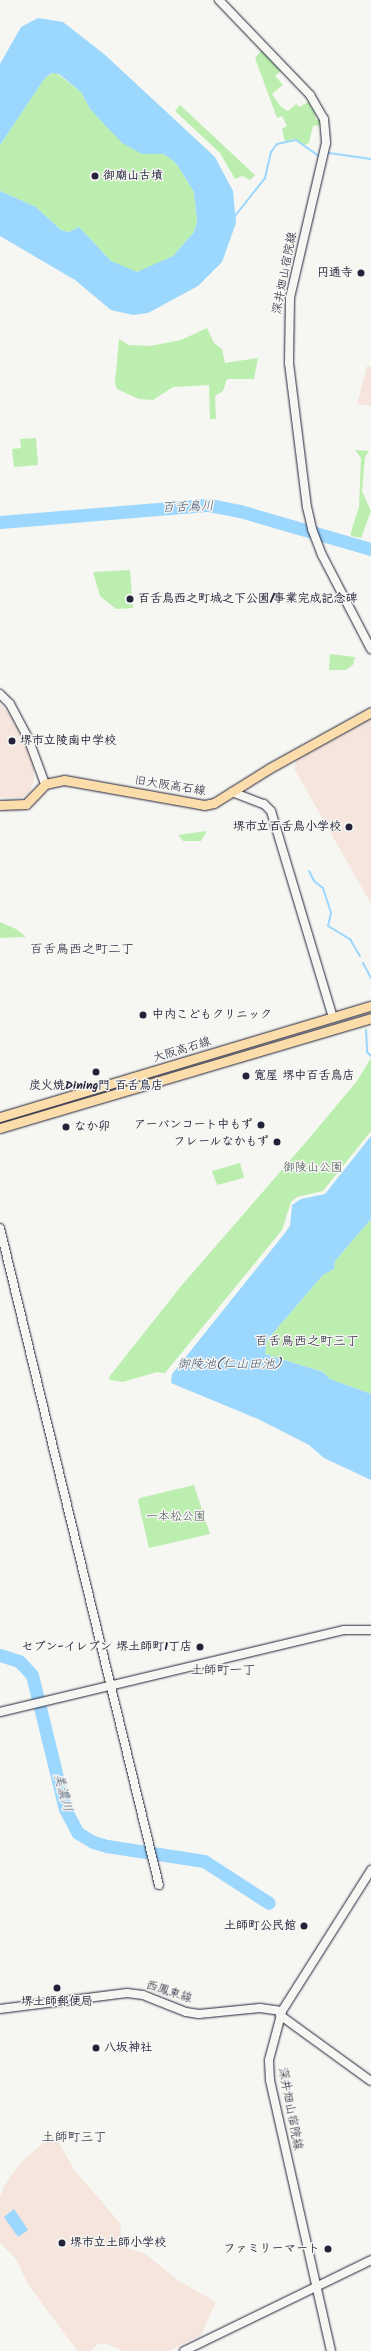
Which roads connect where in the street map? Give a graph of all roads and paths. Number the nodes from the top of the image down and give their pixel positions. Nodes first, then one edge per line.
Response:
1 (219, 0) edge
2 (371, 650) edge
3 (0, 694) edge
4 (371, 712) edge
5 (45, 784) junction
6 (232, 792) junction
7 (0, 805) edge
8 (371, 1006) edge
9 (333, 1018) junction
10 (371, 1018) edge
11 (0, 1117) edge
12 (0, 1128) edge
13 (0, 1228) edge
14 (371, 1630) edge
15 (109, 1685) junction
16 (0, 1712) edge
17 (371, 1870) edge
18 (159, 1885) dead end
19 (0, 2009) edge
20 (281, 2013) junction
21 (371, 2081) edge
22 (371, 2260) edge
23 (317, 2287) junction
24 (184, 2351) edge
25 (331, 2351) edge

1 - 2 main road, 深井畑山宿院線
3 - 5 main road
4 - 6 main road, 旧大阪高石線
5 - 6 main road, 旧大阪高石線
5 - 7 main road
6 - 9 main road
8 - 9 main road, 大阪高石線
9 - 11 main road, 大阪高石線
10 - 12 main road, 大阪高石線
13 - 15 main road
14 - 15 main road
15 - 16 main road
15 - 18 main road
17 - 20 main road, 深井畑山宿院線
19 - 20 main road, 西鳳東線
20 - 21 main road, 西鳳東線
20 - 23 main road, 深井畑山宿院線
22 - 23 main road
23 - 24 main road
23 - 25 main road, 深井畑山宿院線

